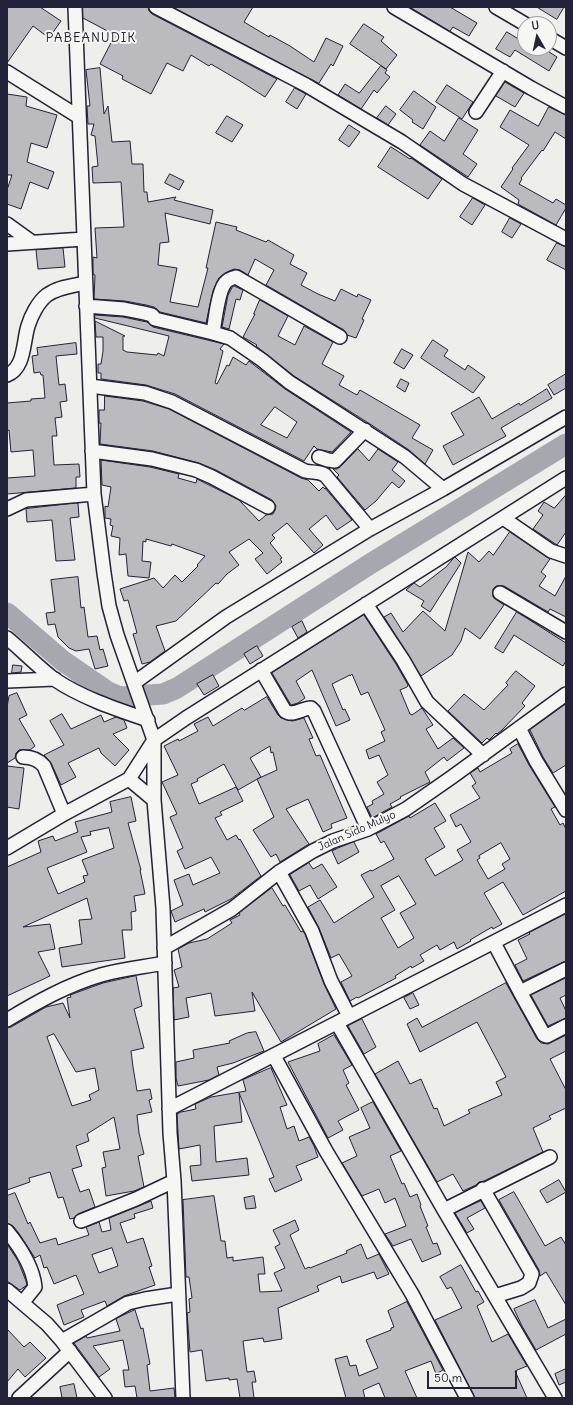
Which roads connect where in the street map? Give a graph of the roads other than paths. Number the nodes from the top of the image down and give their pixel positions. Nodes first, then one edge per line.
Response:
1 (75, 7) edge
2 (156, 7) edge
3 (394, 7) edge
4 (496, 7) edge
5 (517, 19) edge
6 (557, 43) edge
7 (566, 48) edge
8 (503, 71) junction
9 (7, 72) edge
10 (566, 107) edge
11 (476, 112) dead end
12 (79, 117) junction
13 (7, 224) edge
14 (84, 239) junction
15 (566, 239) edge
16 (32, 242) junction
17 (7, 244) edge
18 (85, 283) junction
19 (86, 306) junction
20 (213, 333) junction
21 (340, 337) dead end
22 (7, 375) edge
23 (90, 386) junction
24 (566, 417) edge
25 (365, 430) junction
26 (92, 450) junction
27 (319, 457) dead end
28 (566, 478) edge
29 (443, 489) junction
30 (94, 494) junction
31 (268, 507) dead end
32 (7, 509) edge
33 (503, 518) junction
34 (370, 529) junction
35 (566, 556) edge
36 (500, 593) dead end
37 (366, 604) junction
38 (566, 632) edge
39 (7, 638) edge
40 (261, 670) junction
41 (54, 679) junction
42 (7, 681) edge
43 (135, 686) junction
44 (566, 694) edge
45 (148, 720) junction
46 (519, 728) junction
47 (154, 740) junction
48 (483, 755) junction
49 (23, 758) dead end
50 (128, 779) junction
51 (154, 800) junction
52 (566, 810) edge
53 (64, 814) junction
54 (368, 829) junction
55 (7, 848) edge
56 (279, 872) junction
57 (566, 905) edge
58 (494, 943) junction
59 (164, 948) junction
60 (165, 963) junction
61 (566, 968) edge
62 (520, 992) junction
63 (349, 1016) junction
64 (7, 1020) edge
65 (336, 1023) junction
66 (565, 1029) edge
67 (274, 1056) junction
68 (169, 1109) junction
69 (550, 1157) dead end
70 (174, 1181) junction
71 (484, 1189) junction
72 (444, 1210) junction
73 (81, 1222) dead end
74 (7, 1231) edge
75 (7, 1290) edge
76 (178, 1294) junction
77 (495, 1296) junction
78 (23, 1302) junction
79 (66, 1346) junction
80 (19, 1398) edge
81 (105, 1398) edge
82 (183, 1398) edge
83 (468, 1398) edge
84 (555, 1398) edge

1 - 12 street
2 - 15 street
3 - 8 street
4 - 5 street
6 - 7 street
8 - 10 street
8 - 11 street
9 - 12 street
12 - 14 street
13 - 16 street
14 - 16 street
14 - 18 street
16 - 17 street
18 - 19 street
18 - 22 street
19 - 20 street
19 - 23 street
20 - 21 street
20 - 25 street
23 - 26 street
23 - 34 street
24 - 29 street
25 - 27 street
25 - 29 street
26 - 30 street
26 - 31 street
28 - 33 street
29 - 34 street
30 - 32 street
30 - 43 street
33 - 35 street
33 - 37 street
34 - 43 street
36 - 38 street
37 - 40 street
37 - 48 street
39 - 41 street
40 - 47 street
40 - 54 street
41 - 42 street
41 - 45 street
43 - 45 street
44 - 46 street, Jalan Sido Mulyo
45 - 47 street
46 - 48 street, Jalan Sido Mulyo
46 - 52 street
47 - 50 street
47 - 51 street
48 - 54 street, Jalan Sido Mulyo
49 - 53 street
50 - 51 street
50 - 53 street
51 - 59 street
53 - 55 street
54 - 56 street, Jalan Sido Mulyo
56 - 59 street, Jalan Sido Mulyo
56 - 63 street
57 - 58 street
58 - 62 street
58 - 63 street
59 - 60 street
60 - 64 street
60 - 68 street
61 - 62 street
62 - 66 street
63 - 65 street
65 - 67 street
65 - 72 street
67 - 68 street
67 - 83 street
68 - 70 street
69 - 71 street
70 - 73 street
70 - 76 street
71 - 72 street
71 - 77 street
72 - 77 street
74 - 78 street
75 - 78 street
76 - 79 street
76 - 82 street
77 - 84 street
78 - 79 street
79 - 80 street
79 - 81 street

